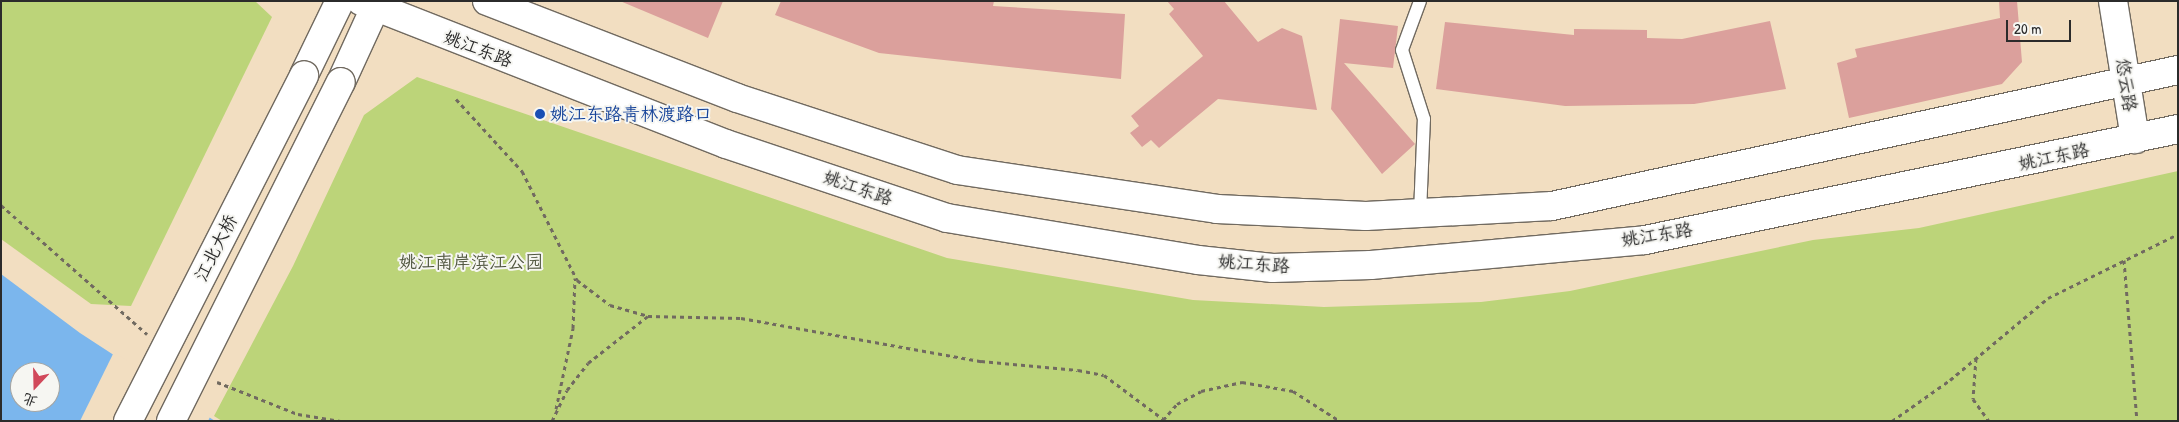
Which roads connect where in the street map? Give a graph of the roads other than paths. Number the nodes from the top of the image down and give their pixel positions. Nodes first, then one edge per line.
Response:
1 (340, 1) edge
2 (488, 1) edge
3 (1420, 1) edge
4 (2113, 1) edge
5 (371, 4) edge
6 (2178, 70) edge
7 (2126, 81) junction
8 (2178, 129) edge
9 (2136, 139) junction
10 (1420, 213) junction
11 (128, 421) edge
12 (171, 421) edge

1 - 11 main road, 江北大桥, bridge
2 - 10 main road
3 - 10 lane
4 - 7 main road, 悠云路
5 - 9 main road, 姚江东路
5 - 12 main road, 江北大桥, bridge
6 - 7 main road
7 - 9 main road, 悠云路
7 - 10 main road
8 - 9 main road, 姚江东路

